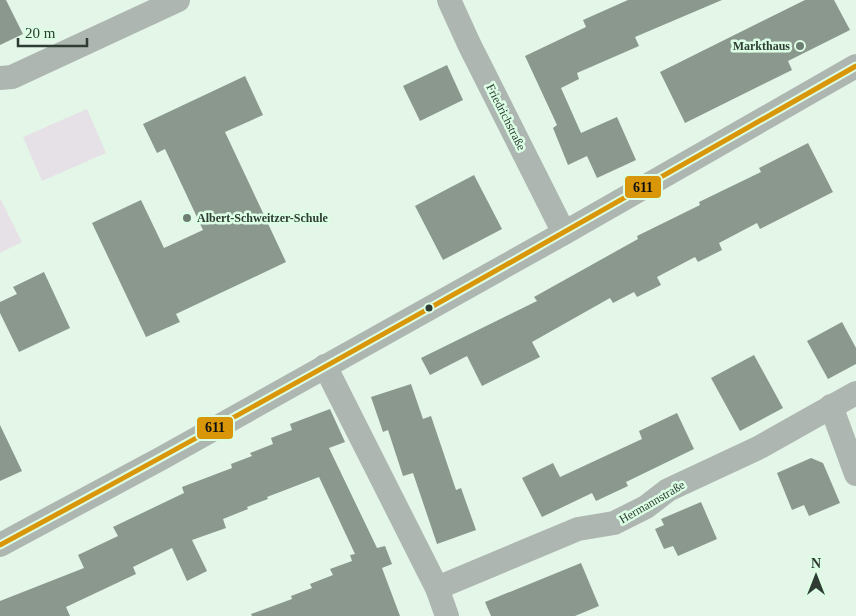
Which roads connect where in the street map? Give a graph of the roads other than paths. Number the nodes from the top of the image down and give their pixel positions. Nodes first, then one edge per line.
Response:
1 (178, 0) edge
2 (449, 0) edge
3 (856, 66) edge
4 (0, 78) edge
5 (564, 233) junction
6 (325, 366) junction
7 (856, 393) edge
8 (831, 406) junction
9 (856, 474) edge
10 (0, 545) edge
11 (437, 588) junction
12 (447, 616) edge

1 - 4 street
2 - 5 street, Friedrichstraße
3 - 5 street
5 - 6 street
6 - 10 street
6 - 11 street
7 - 8 street, Hermannstraße
8 - 9 street
8 - 11 street, Hermannstraße
11 - 12 street

